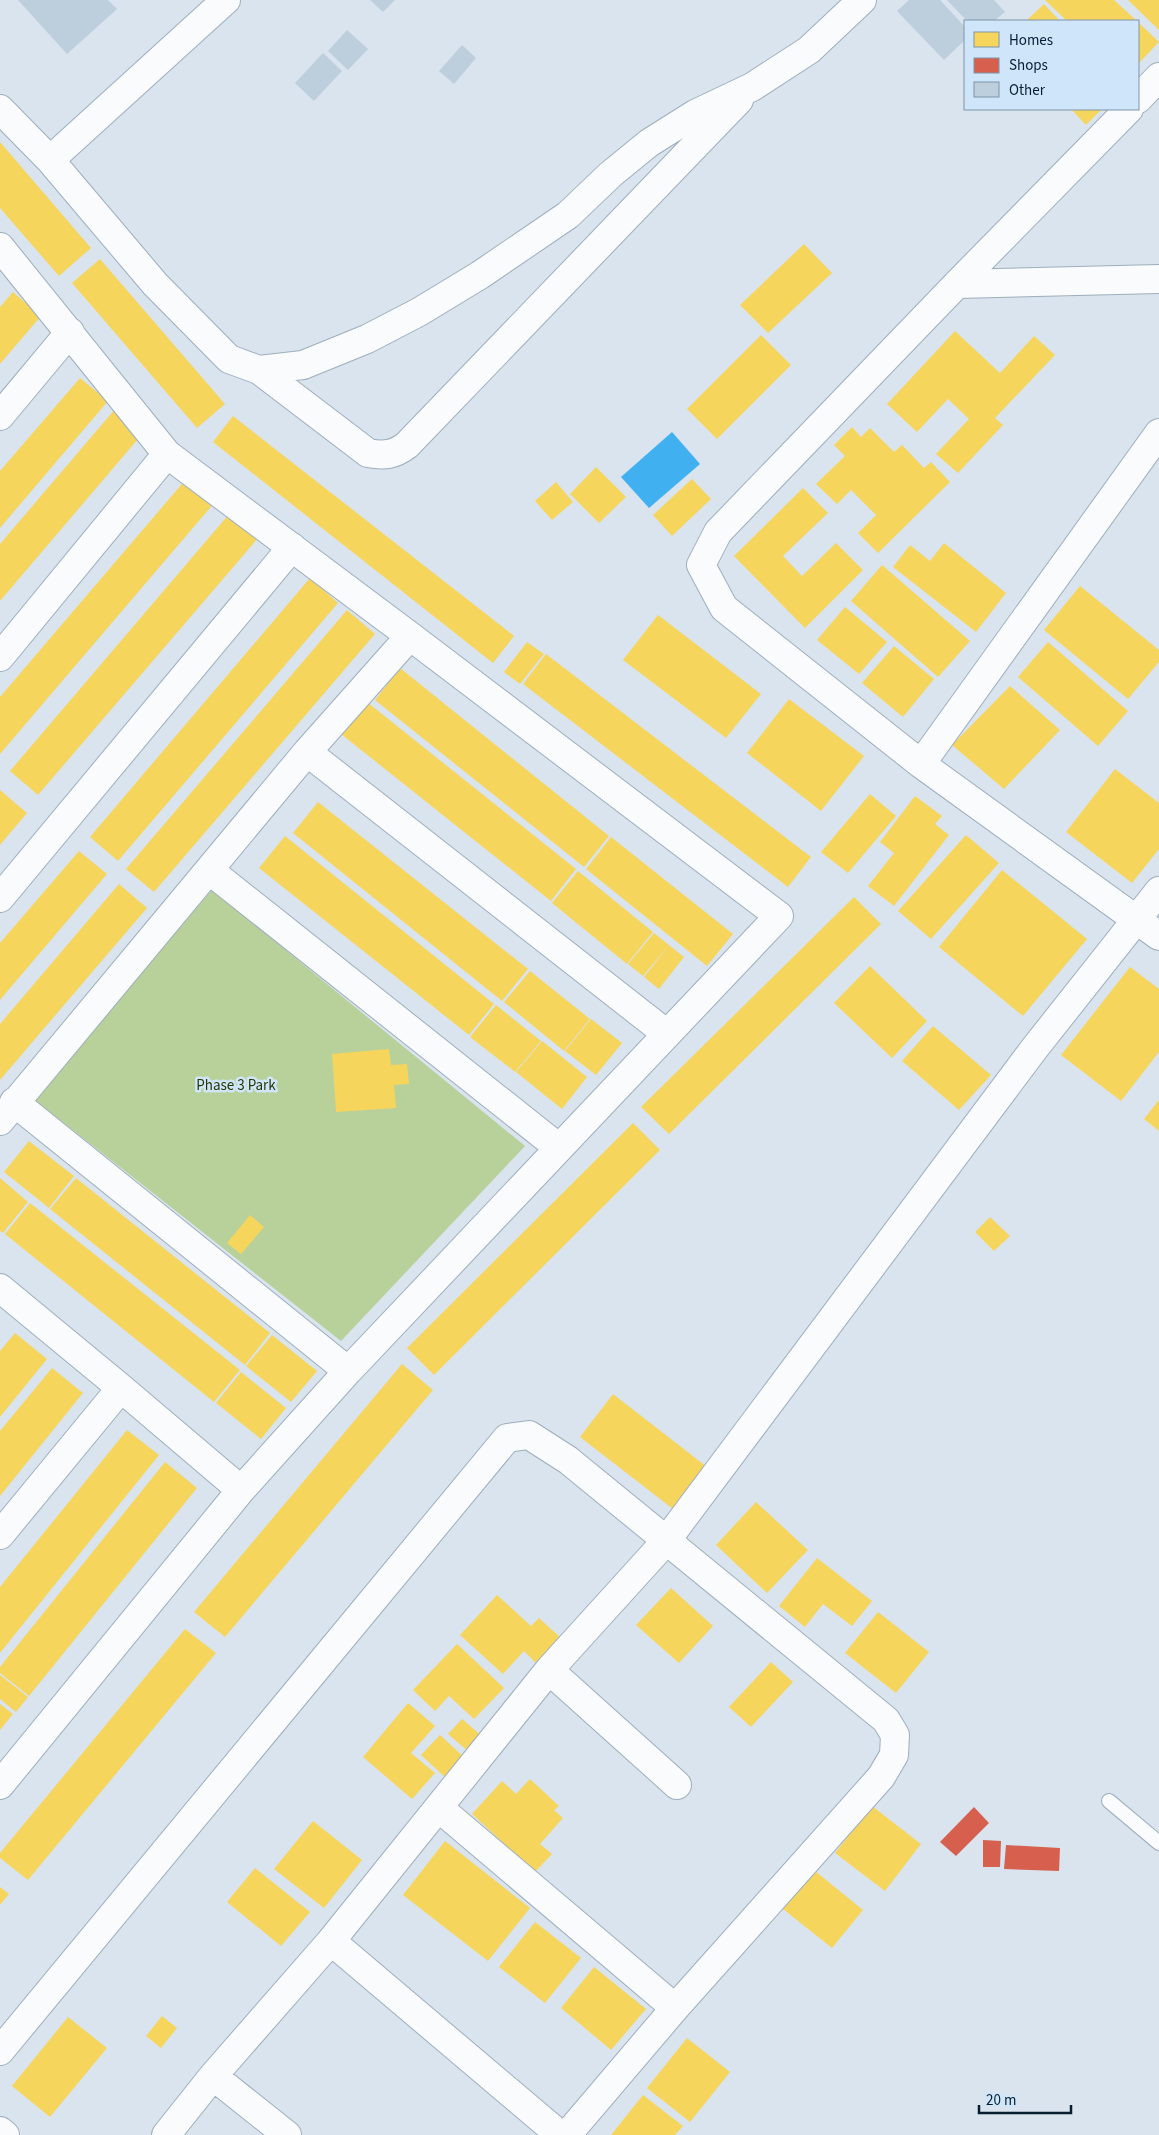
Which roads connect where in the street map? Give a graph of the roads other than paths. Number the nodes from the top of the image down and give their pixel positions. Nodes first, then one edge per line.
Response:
1 (226, 0) edge
2 (862, 0) edge
3 (1159, 77) edge
4 (752, 87) junction
5 (1139, 98) edge
6 (0, 109) edge
7 (1128, 110) edge
8 (50, 160) junction
9 (0, 247) edge
10 (1159, 279) edge
11 (957, 284) junction
12 (70, 332) junction
13 (260, 370) junction
14 (0, 416) edge
15 (1159, 433) edge
16 (167, 454) junction
17 (292, 547) junction
18 (410, 636) junction
19 (0, 657) edge
20 (307, 752) junction
21 (922, 764) junction
22 (209, 870) junction
23 (1159, 891) edge
24 (0, 898) edge
25 (1136, 919) junction
26 (1159, 936) edge
27 (668, 1034) junction
28 (7, 1111) edge
29 (559, 1148) junction
30 (0, 1289) edge
31 (348, 1371) junction
32 (121, 1388) junction
33 (241, 1490) junction
34 (0, 1535) edge
35 (666, 1541) junction
36 (549, 1670) junction
37 (0, 1785) edge
38 (677, 1786) dead end
39 (1109, 1801) dead end
40 (439, 1808) junction
41 (1159, 1843) edge
42 (331, 1941) junction
43 (676, 2008) junction
44 (0, 2051) edge
45 (213, 2076) junction
46 (0, 2132) edge
47 (5, 2135) edge
48 (166, 2135) edge
49 (287, 2135) edge
50 (560, 2135) edge
51 (567, 2135) edge

1 - 8 street
2 - 4 street
3 - 5 street
4 - 13 street
4 - 13 street
6 - 8 street
7 - 11 street
8 - 13 street
9 - 12 street
10 - 11 street
11 - 21 street
12 - 14 street
12 - 16 street
15 - 21 street
16 - 17 street
16 - 19 street
17 - 18 street
17 - 24 street
18 - 20 street
18 - 27 street
20 - 22 street
20 - 27 street
21 - 25 street
22 - 28 street
22 - 29 street
23 - 25 street
25 - 26 street
25 - 35 street
27 - 29 street
28 - 31 street
29 - 31 street
30 - 32 street
31 - 33 street
32 - 33 street
32 - 34 street
33 - 37 street
35 - 36 street
35 - 43 street
35 - 44 street
36 - 38 street
36 - 40 street
39 - 41 lane
40 - 42 street
40 - 43 street
42 - 45 street
42 - 50 street
43 - 51 street
45 - 48 street
45 - 49 street
46 - 47 street

